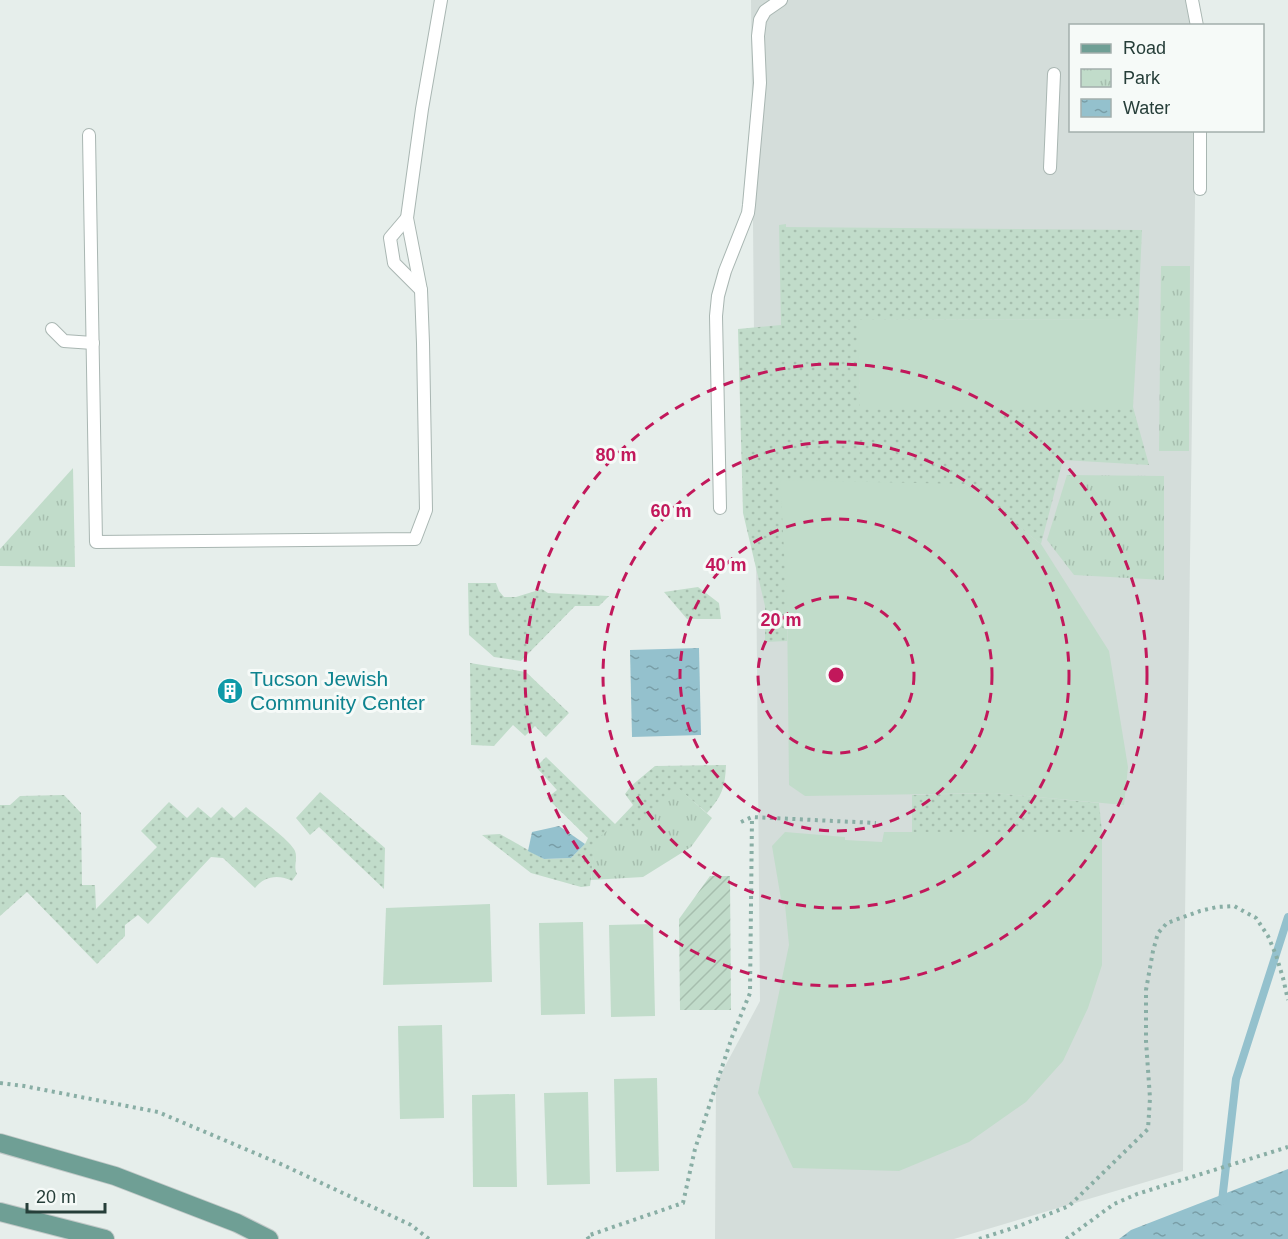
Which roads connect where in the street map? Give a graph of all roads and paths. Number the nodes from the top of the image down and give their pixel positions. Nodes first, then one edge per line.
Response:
1 (441, 0) edge
2 (781, 0) edge
3 (1192, 0) edge
4 (1197, 24) edge
5 (1054, 74) dead end
6 (1200, 132) edge
7 (89, 135) dead end
8 (1050, 168) dead end
9 (1200, 189) dead end
10 (407, 218) junction
11 (421, 290) junction
12 (52, 329) dead end
13 (93, 343) junction
14 (720, 508) dead end
15 (752, 817) junction
16 (741, 822) dead end
17 (876, 823) dead end
18 (1288, 1000) edge
19 (0, 1083) edge
20 (0, 1143) edge
21 (1288, 1147) edge
22 (0, 1212) edge
23 (105, 1239) edge
24 (269, 1239) edge
25 (429, 1239) edge
26 (589, 1239) edge
27 (979, 1239) edge
28 (1066, 1239) edge

1 - 10 lane
2 - 14 lane
3 - 4 lane
5 - 8 lane
6 - 9 lane
7 - 13 lane
10 - 11 lane
10 - 11 lane
11 - 13 lane
12 - 13 lane
15 - 16 path
15 - 17 path
15 - 26 path
18 - 27 path
19 - 25 path
20 - 24 main road
21 - 28 path
22 - 23 main road

